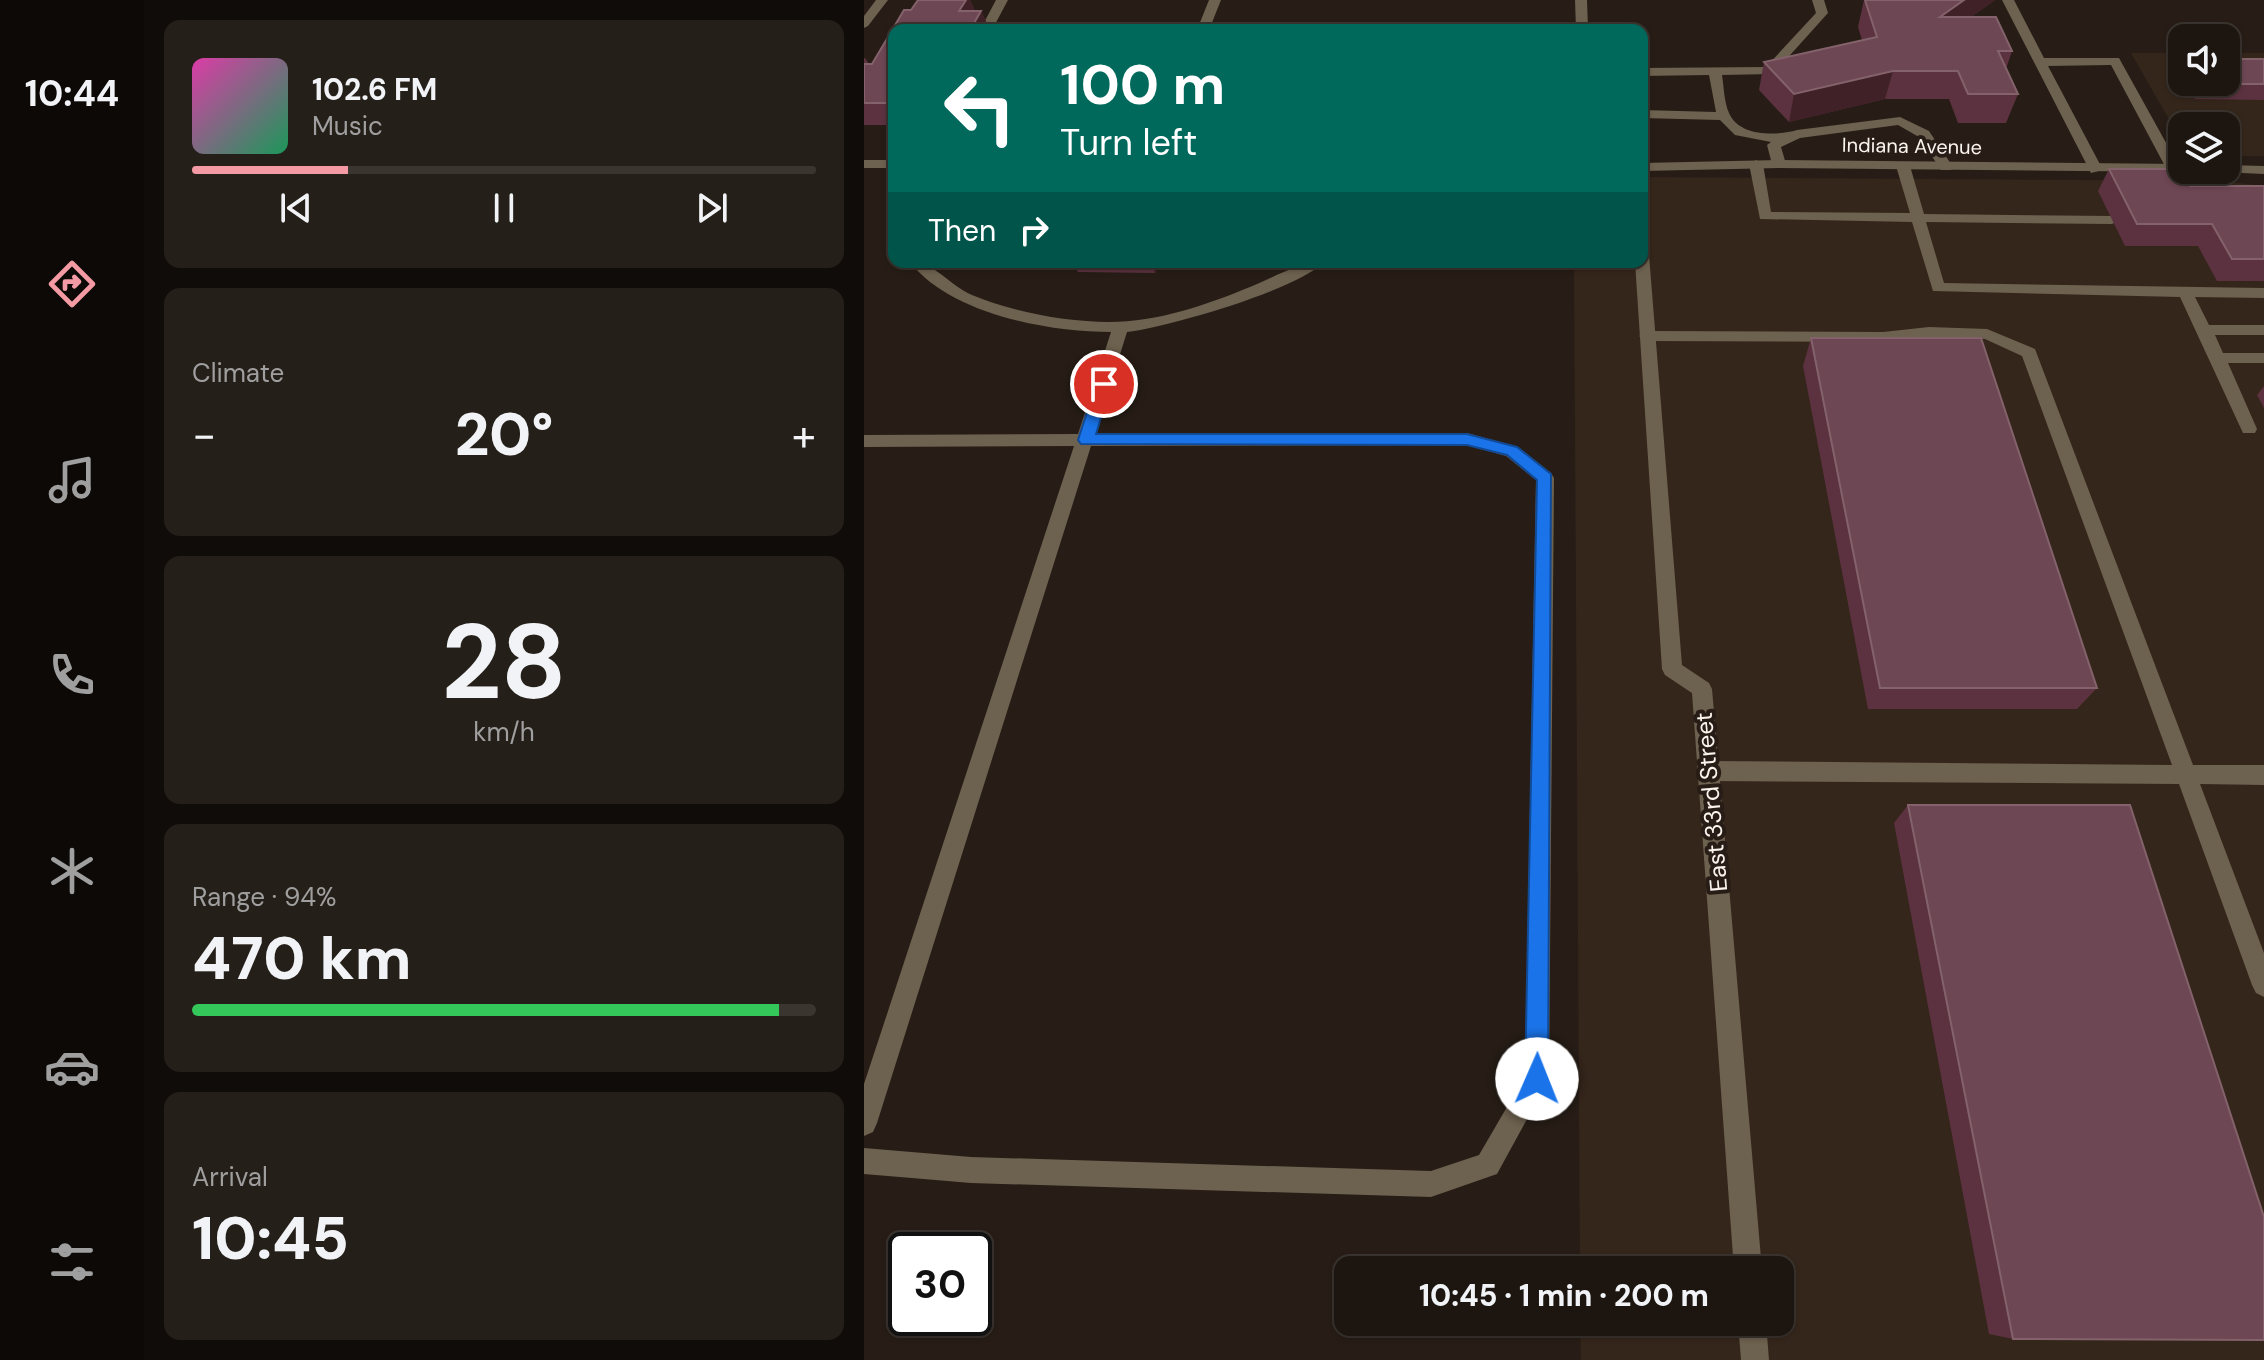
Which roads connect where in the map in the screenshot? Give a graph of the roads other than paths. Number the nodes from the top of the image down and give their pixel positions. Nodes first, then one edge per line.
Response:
1 (882, 0) edge
2 (1002, 0) edge
3 (1215, 0) edge
4 (1581, 0) edge
5 (1818, 0) edge
6 (2008, 0) edge
7 (864, 24) edge
8 (989, 24) edge
9 (1205, 24) edge
10 (1582, 24) edge
11 (2041, 62) junction
12 (1648, 72) edge
13 (1715, 72) junction
14 (1648, 114) edge
15 (1723, 116) junction
16 (1784, 140) junction
17 (2168, 151) edge
18 (864, 164) edge
19 (888, 164) edge
20 (1756, 164) junction
21 (1779, 164) junction
22 (1903, 166) junction
23 (1648, 167) edge
24 (1946, 167) junction
25 (2168, 169) edge
26 (2240, 169) edge
27 (2096, 170) junction
28 (2264, 170) edge
29 (2208, 184) edge
30 (2264, 201) edge
31 (1919, 219) junction
32 (2112, 220) dead end
33 (923, 268) edge
34 (1304, 268) edge
35 (1643, 268) edge
36 (2185, 291) junction
37 (2264, 293) edge
38 (1121, 327) junction
39 (2205, 330) junction
40 (2264, 330) edge
41 (1647, 336) junction
42 (2218, 358) junction
43 (2264, 358) edge
44 (2249, 429) dead end
45 (1086, 440) junction
46 (864, 441) edge
47 (1709, 771) junction
48 (2264, 775) edge
49 (2186, 777) junction
50 (2264, 985) edge
51 (864, 1123) edge
52 (864, 1161) edge
53 (1747, 1256) edge
54 (1753, 1336) edge
55 (1755, 1360) edge

1 - 7 street
2 - 8 street
3 - 9 street
4 - 10 street
5 - 13 street
6 - 11 street
11 - 17 street
11 - 27 street
12 - 13 street
13 - 15 street
14 - 15 street
15 - 16 street
16 - 21 street
16 - 24 street
18 - 19 street
20 - 21 street, Indiana Avenue
20 - 23 street, Indiana Avenue
20 - 31 street
21 - 22 street, Indiana Avenue
22 - 24 street, Indiana Avenue
22 - 31 street
24 - 27 street, Indiana Avenue
25 - 27 street, Indiana Avenue
26 - 28 street
29 - 30 street
31 - 32 street
31 - 36 street
33 - 38 street
34 - 38 street
35 - 41 street, East 33rd Street
36 - 37 street
36 - 39 street
38 - 45 street
39 - 40 street
39 - 42 street
41 - 47 street, East 33rd Street
41 - 49 street
42 - 43 street
42 - 44 street
45 - 46 street
45 - 51 street
45 - 52 street
47 - 49 street
47 - 53 street, East 33rd Street
48 - 49 street
49 - 50 street
54 - 55 street

